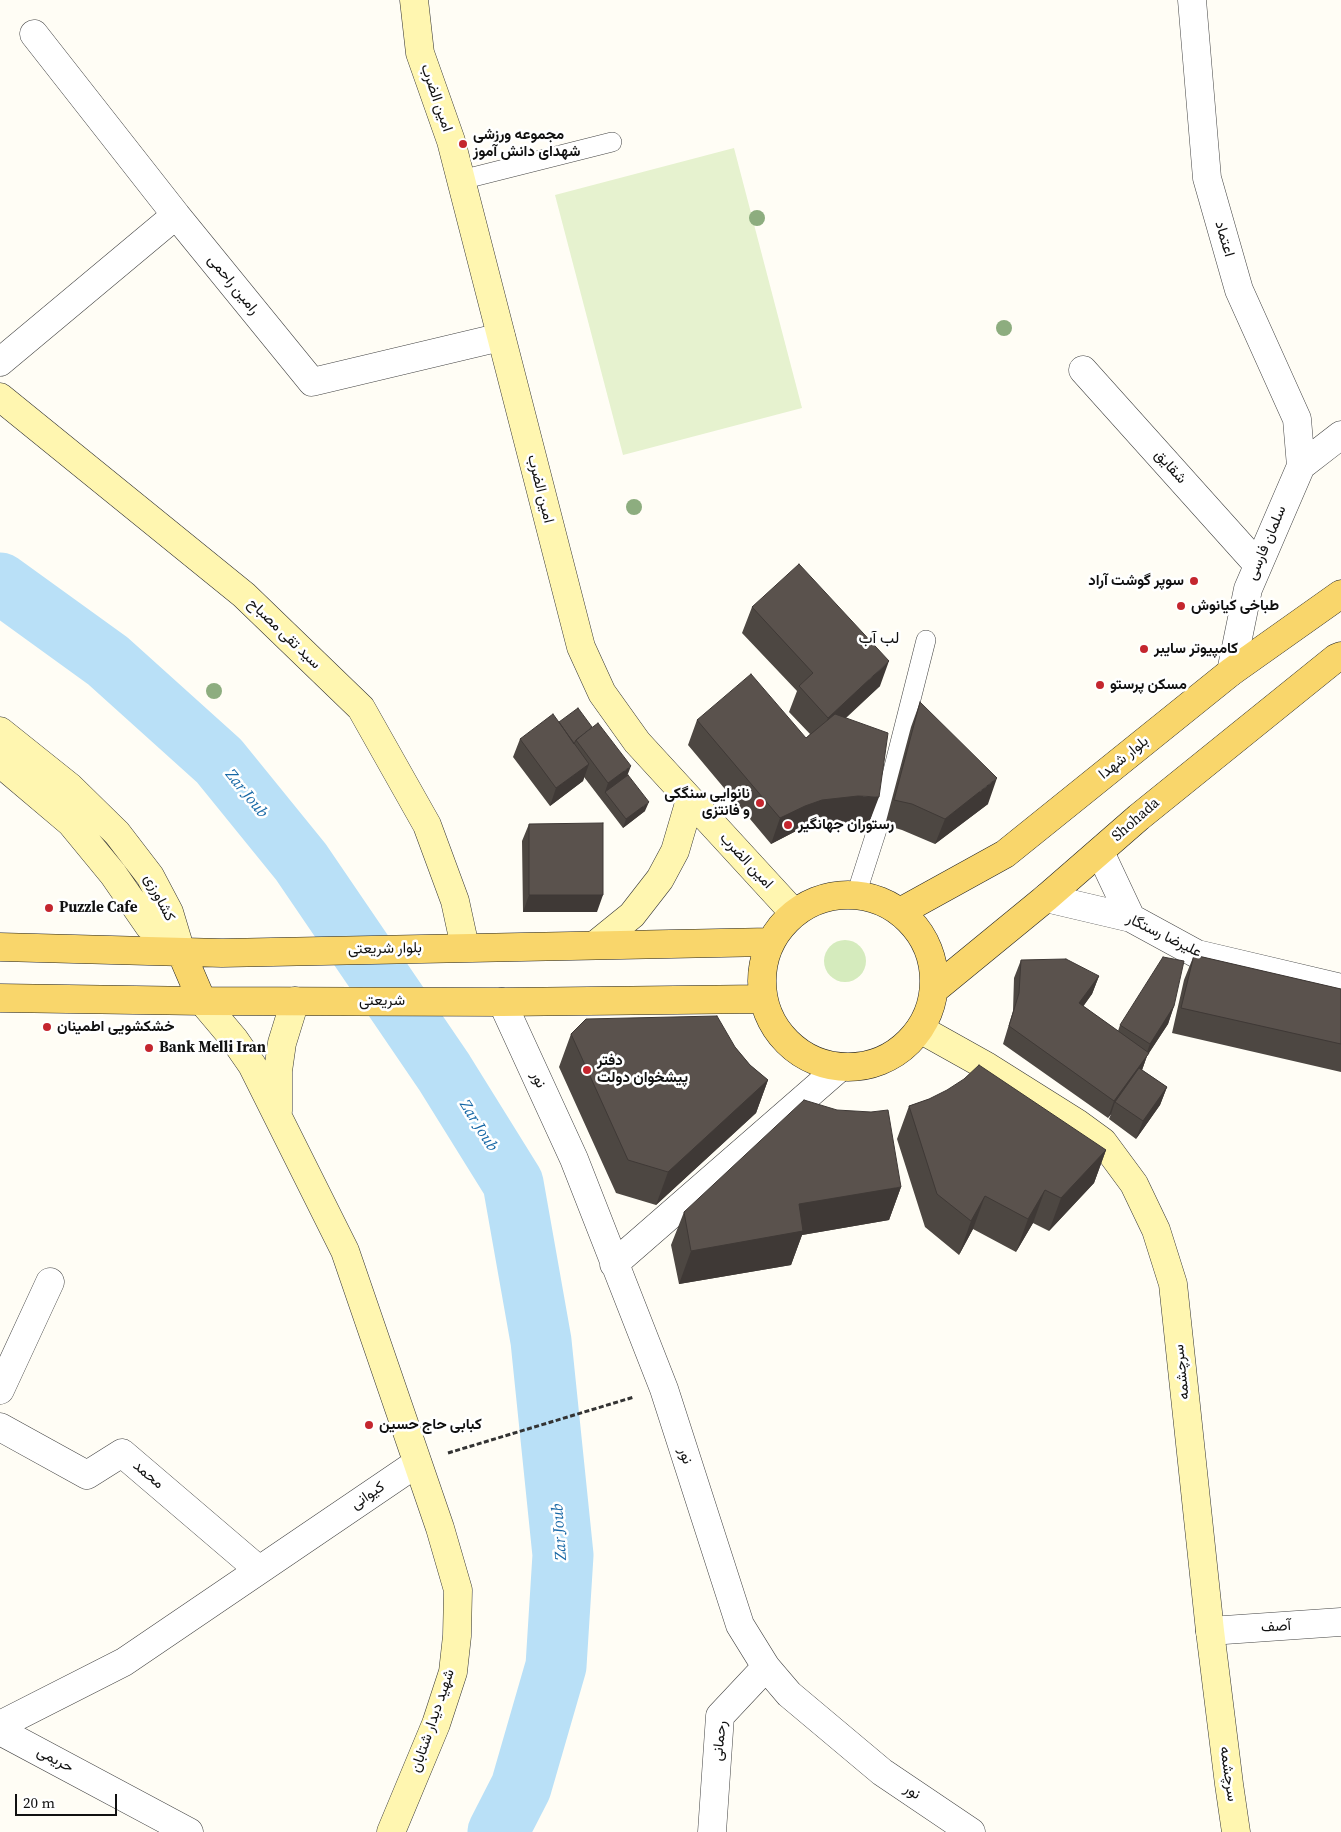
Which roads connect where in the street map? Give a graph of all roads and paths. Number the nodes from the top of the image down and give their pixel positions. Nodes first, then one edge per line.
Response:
1 (414, 0) edge
2 (1192, 0) edge
3 (34, 34) dead end
4 (612, 142) dead end
5 (461, 180) junction
6 (176, 215) junction
7 (501, 337) junction
8 (0, 362) edge
9 (1083, 370) dead end
10 (0, 397) edge
11 (1341, 435) edge
12 (1301, 466) junction
13 (1258, 565) junction
14 (1341, 594) edge
15 (926, 640) dead end
16 (1341, 656) edge
17 (1231, 672) junction
18 (0, 731) edge
19 (0, 763) edge
20 (690, 800) junction
21 (1100, 852) junction
22 (856, 895) junction
23 (1046, 898) junction
24 (900, 912) junction
25 (794, 913) junction
26 (1131, 918) junction
27 (770, 942) junction
28 (596, 945) junction
29 (0, 947) edge
30 (453, 947) junction
31 (181, 952) junction
32 (1341, 988) edge
33 (935, 989) junction
34 (0, 998) edge
35 (762, 999) junction
36 (202, 1001) junction
37 (295, 1001) junction
38 (502, 1002) junction
39 (920, 1028) junction
40 (839, 1068) junction
41 (278, 1115) junction
42 (614, 1264) junction
43 (50, 1282) dead end
44 (0, 1390) edge
45 (643, 1395) dead end
46 (0, 1427) edge
47 (445, 1454) dead end
48 (417, 1463) junction
49 (259, 1570) junction
50 (1341, 1622) edge
51 (1210, 1631) junction
52 (766, 1668) junction
53 (0, 1725) edge
54 (0, 1731) edge
55 (189, 1832) edge
56 (390, 1832) edge
57 (712, 1832) edge
58 (971, 1832) edge
59 (1236, 1832) edge

1 - 5 main road, امین الضرب
2 - 12 street, اعتماد
3 - 6 street
4 - 5 lane
5 - 7 main road, امین الضرب
6 - 7 street, رامین راحمی
6 - 8 street
7 - 20 main road, امین الضرب
9 - 13 street, شقایق
10 - 30 main road, سید تقی مصباح
11 - 12 street, سلمان فارسی
12 - 13 street, سلمان فارسی
13 - 17 street, سلمان فارسی
14 - 17 main road, بلوار شهدا
15 - 22 lane
16 - 21 main road, Shohada
17 - 24 main road, بلوار شهدا
18 - 31 main road, کشاورزی
19 - 31 main road, کشاورزی
20 - 25 main road, امین الضرب
20 - 28 main road
21 - 23 main road, Shohada
21 - 26 street
22 - 24 main road
22 - 25 main road
23 - 26 street, علیرضا رستگار
23 - 33 main road, Shohada
24 - 33 main road
25 - 27 main road
26 - 32 street, علیرضا رستگار
27 - 28 main road, بلوار شریعتی
27 - 35 main road
28 - 30 main road, بلوار شریعتی
29 - 31 main road, بلوار شریعتی
30 - 31 main road, بلوار شریعتی
31 - 36 main road
33 - 39 main road
34 - 36 main road
35 - 38 main road
35 - 40 main road
36 - 37 main road
36 - 41 main road
37 - 38 main road, شریعتی
37 - 41 main road
38 - 42 street, نور
39 - 40 main road
39 - 51 main road, سرچشمه
40 - 42 street
41 - 48 main road
42 - 52 street, نور
43 - 44 street
45 - 47 path
46 - 49 street, محمد
48 - 49 street, کیوانی
48 - 56 main road, شهید دیدار شتابان
49 - 53 street, کیوانی
50 - 51 street, آصف
51 - 59 main road, سرچشمه
52 - 57 street, رحمانی
52 - 58 street, نور
54 - 55 street, حریمی

